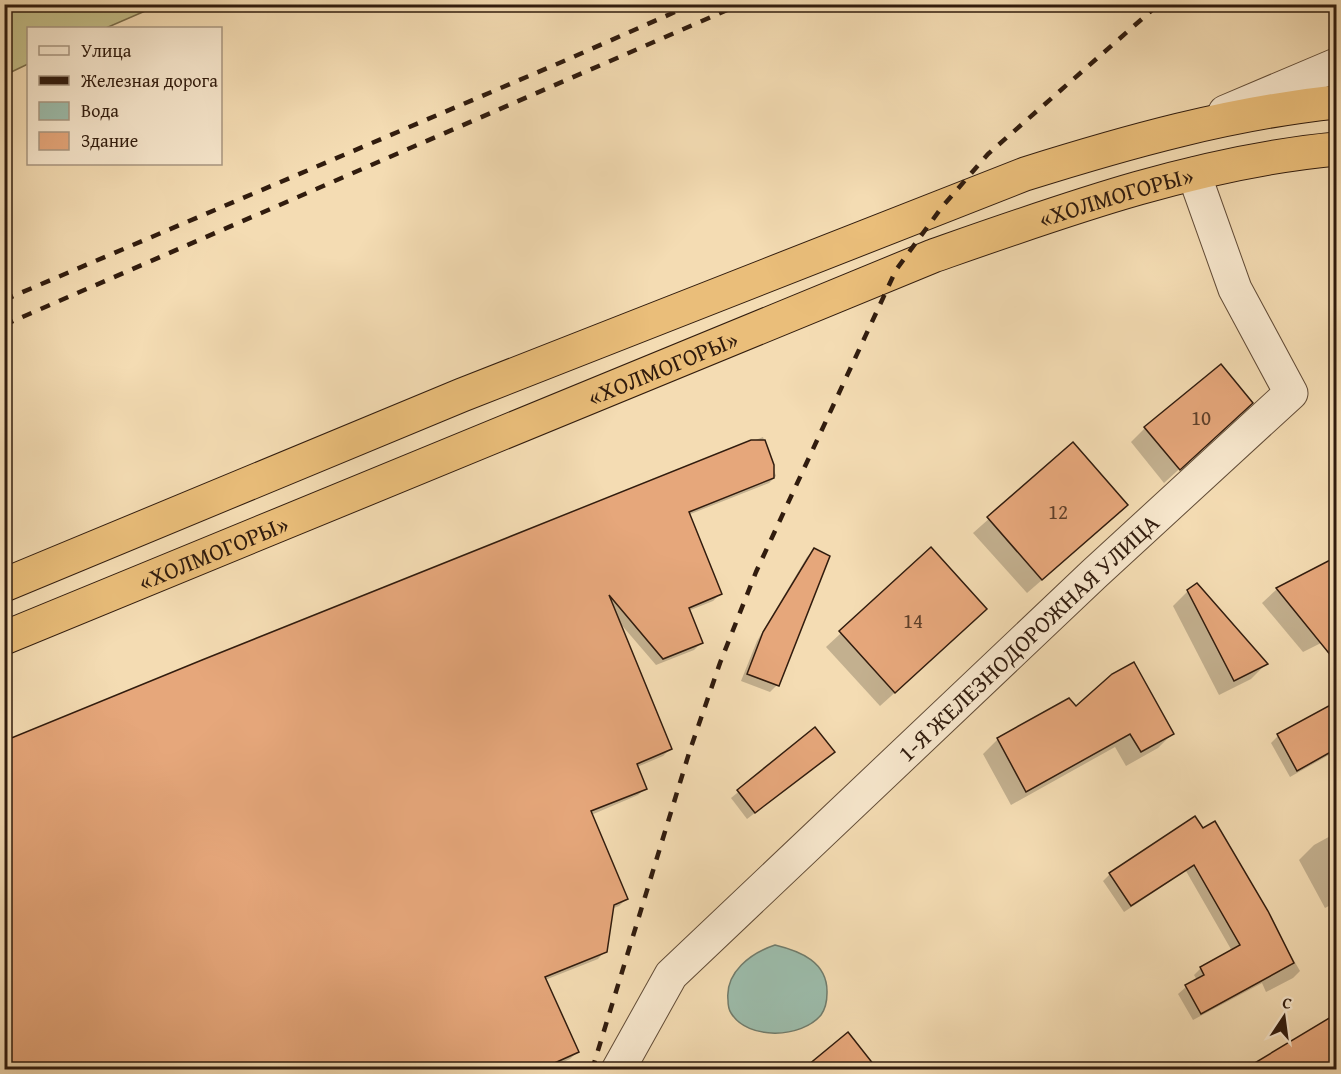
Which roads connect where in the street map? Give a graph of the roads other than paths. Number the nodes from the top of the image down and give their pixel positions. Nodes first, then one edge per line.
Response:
1 (1336, 65) edge
2 (1336, 102) edge
3 (1187, 128) junction
4 (1336, 149) edge
5 (1194, 174) junction
6 (4, 585) edge
7 (4, 638) edge
8 (618, 1070) edge

1 - 3 street
2 - 3 highway, «ХОЛМОГОРЫ»
3 - 6 highway, «ХОЛМОГОРЫ»
4 - 5 highway, «ХОЛМОГОРЫ»
5 - 7 highway, «ХОЛМОГОРЫ»
5 - 8 street, 1-Я ЖЕЛЕЗНОДОРОЖНАЯ УЛИЦА

